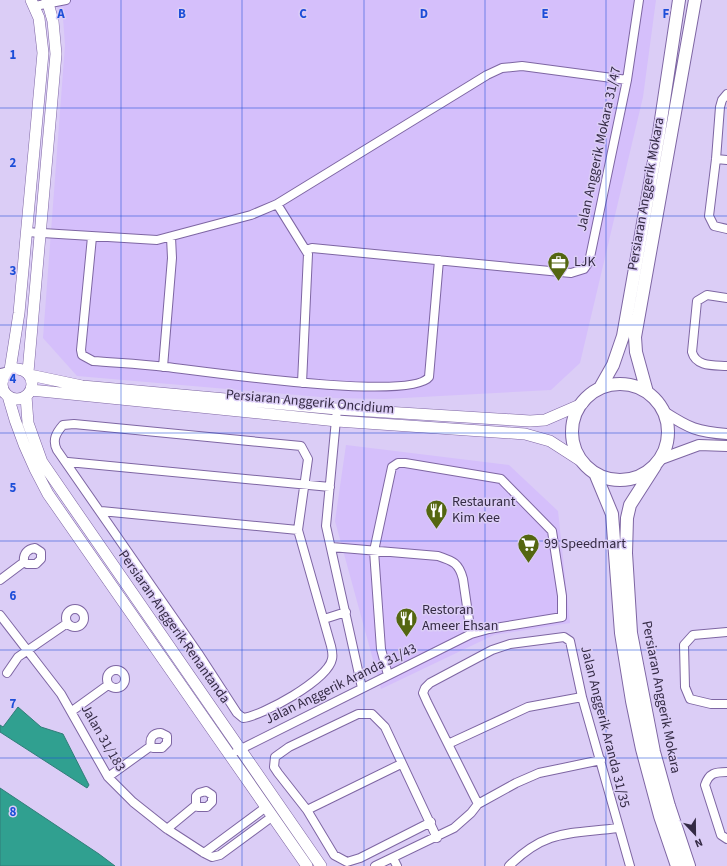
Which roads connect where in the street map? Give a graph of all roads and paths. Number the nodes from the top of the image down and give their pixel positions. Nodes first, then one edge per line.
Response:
1 (66, 0) edge
2 (639, 0) edge
3 (679, 0) edge
4 (695, 0) edge
5 (48, 2) edge
6 (33, 3) edge
7 (627, 80) junction
8 (725, 97) edge
9 (716, 159) junction
10 (727, 160) edge
11 (277, 204) junction
12 (727, 229) edge
13 (26, 232) junction
14 (39, 232) junction
15 (92, 236) junction
16 (171, 237) junction
17 (306, 250) junction
18 (439, 260) junction
19 (727, 298) edge
20 (727, 366) edge
21 (163, 367) junction
22 (5, 372) edge
23 (29, 374) junction
24 (302, 383) junction
25 (600, 388) junction
26 (647, 392) junction
27 (4, 393) edge
28 (28, 393) junction
29 (582, 404) junction
30 (337, 409) junction
31 (664, 412) junction
32 (336, 421) junction
33 (727, 434) edge
34 (727, 446) edge
35 (581, 461) junction
36 (68, 462) junction
37 (658, 462) junction
38 (595, 473) junction
39 (304, 485) junction
40 (330, 487) junction
41 (101, 511) junction
42 (298, 530) junction
43 (331, 548) junction
44 (374, 551) junction
45 (24, 562) dead end
46 (0, 580) edge
47 (346, 612) junction
48 (0, 615) edge
49 (324, 619) junction
50 (66, 624) dead end
51 (727, 632) edge
52 (472, 634) junction
53 (28, 651) junction
54 (7, 673) dead end
55 (388, 675) junction
56 (108, 685) dead end
57 (362, 688) junction
58 (582, 697) junction
59 (727, 704) edge
60 (72, 711) junction
61 (448, 744) junction
62 (151, 746) dead end
63 (240, 748) junction
64 (229, 755) junction
65 (601, 760) junction
66 (401, 764) junction
67 (727, 772) edge
68 (108, 777) junction
69 (478, 804) junction
70 (196, 805) dead end
71 (307, 810) junction
72 (269, 812) junction
73 (431, 822) junction
74 (244, 824) junction
75 (618, 828) junction
76 (167, 829) junction
77 (251, 833) junction
78 (437, 838) junction
79 (727, 839) edge
80 (204, 853) junction
81 (393, 858) junction
82 (307, 866) edge
83 (321, 866) edge
84 (375, 866) edge
85 (397, 866) edge
86 (509, 866) edge
87 (630, 866) edge
88 (677, 866) edge
89 (689, 866) edge

1 - 5 street
2 - 7 street, Jalan Anggerik Mokara 31/47
3 - 25 main road, Persiaran Anggerik Mokara
4 - 26 main road, Persiaran Anggerik Mokara
5 - 6 street
5 - 14 main road
6 - 13 main road
7 - 11 street
7 - 18 street, Jalan Anggerik Mokara 31/47
8 - 9 street
9 - 10 street
9 - 12 street
11 - 16 street
11 - 17 street
13 - 14 street
13 - 22 main road
14 - 15 street
14 - 23 main road
15 - 16 street
15 - 21 street
16 - 21 street
17 - 18 street, Jalan Anggerik Mokara 31/47
17 - 24 street
18 - 24 street
19 - 20 street
21 - 24 street
22 - 23 main road
22 - 27 main road
23 - 28 main road
23 - 30 main road, Persiaran Anggerik Oncidium
25 - 26 main road
25 - 29 main road
26 - 31 main road
27 - 28 main road
27 - 64 main road, Persiaran Anggerik Renantanda
28 - 32 main road, Persiaran Anggerik Oncidium
28 - 63 main road, Persiaran Anggerik Renantanda
29 - 30 main road, Persiaran Anggerik Oncidium
29 - 35 main road
30 - 32 street
31 - 33 street
31 - 37 main road
32 - 35 main road, Persiaran Anggerik Oncidium
32 - 40 street
34 - 37 street
35 - 38 main road
36 - 39 street
36 - 39 street
36 - 41 street
37 - 38 main road
37 - 89 main road, Persiaran Anggerik Mokara
38 - 88 main road, Persiaran Anggerik Mokara
39 - 40 street
39 - 42 street
40 - 43 street
41 - 42 street
41 - 49 street
42 - 49 street
43 - 44 street
43 - 47 street
44 - 52 street
44 - 52 street, Jalan Anggerik Aranda 31/43
44 - 55 street
45 - 46 street
47 - 49 street
47 - 57 street
48 - 53 street, Jalan 31/183
50 - 53 street
51 - 59 street
52 - 55 street, Jalan Anggerik Aranda 31/43
53 - 54 street
53 - 60 street, Jalan 31/183
55 - 57 street, Jalan Anggerik Aranda 31/43
56 - 60 street
57 - 63 street, Jalan Anggerik Aranda 31/43
58 - 61 street
58 - 61 street, Jalan Anggerik Aranda 31/35
58 - 65 street, Jalan Anggerik Aranda 31/35
60 - 68 street, Jalan 31/183
61 - 69 street, Jalan Anggerik Aranda 31/35
62 - 68 street
63 - 64 street, Jalan Anggerik Aranda 31/43
63 - 83 main road, Persiaran Anggerik Renantanda
64 - 72 main road, Persiaran Anggerik Renantanda
65 - 69 street
65 - 75 street, Jalan Anggerik Aranda 31/35
66 - 71 street
66 - 71 street
66 - 73 street
67 - 79 street
68 - 76 street, Jalan 31/183
69 - 78 street
70 - 76 street
71 - 73 street
72 - 74 street
72 - 77 street
72 - 82 main road, Persiaran Anggerik Renantanda
73 - 78 street
74 - 77 street
74 - 80 street
75 - 86 street
75 - 87 street, Jalan Anggerik Aranda 31/35
76 - 80 street, Jalan 31/183
77 - 80 street
78 - 81 street
81 - 84 street
81 - 85 street

